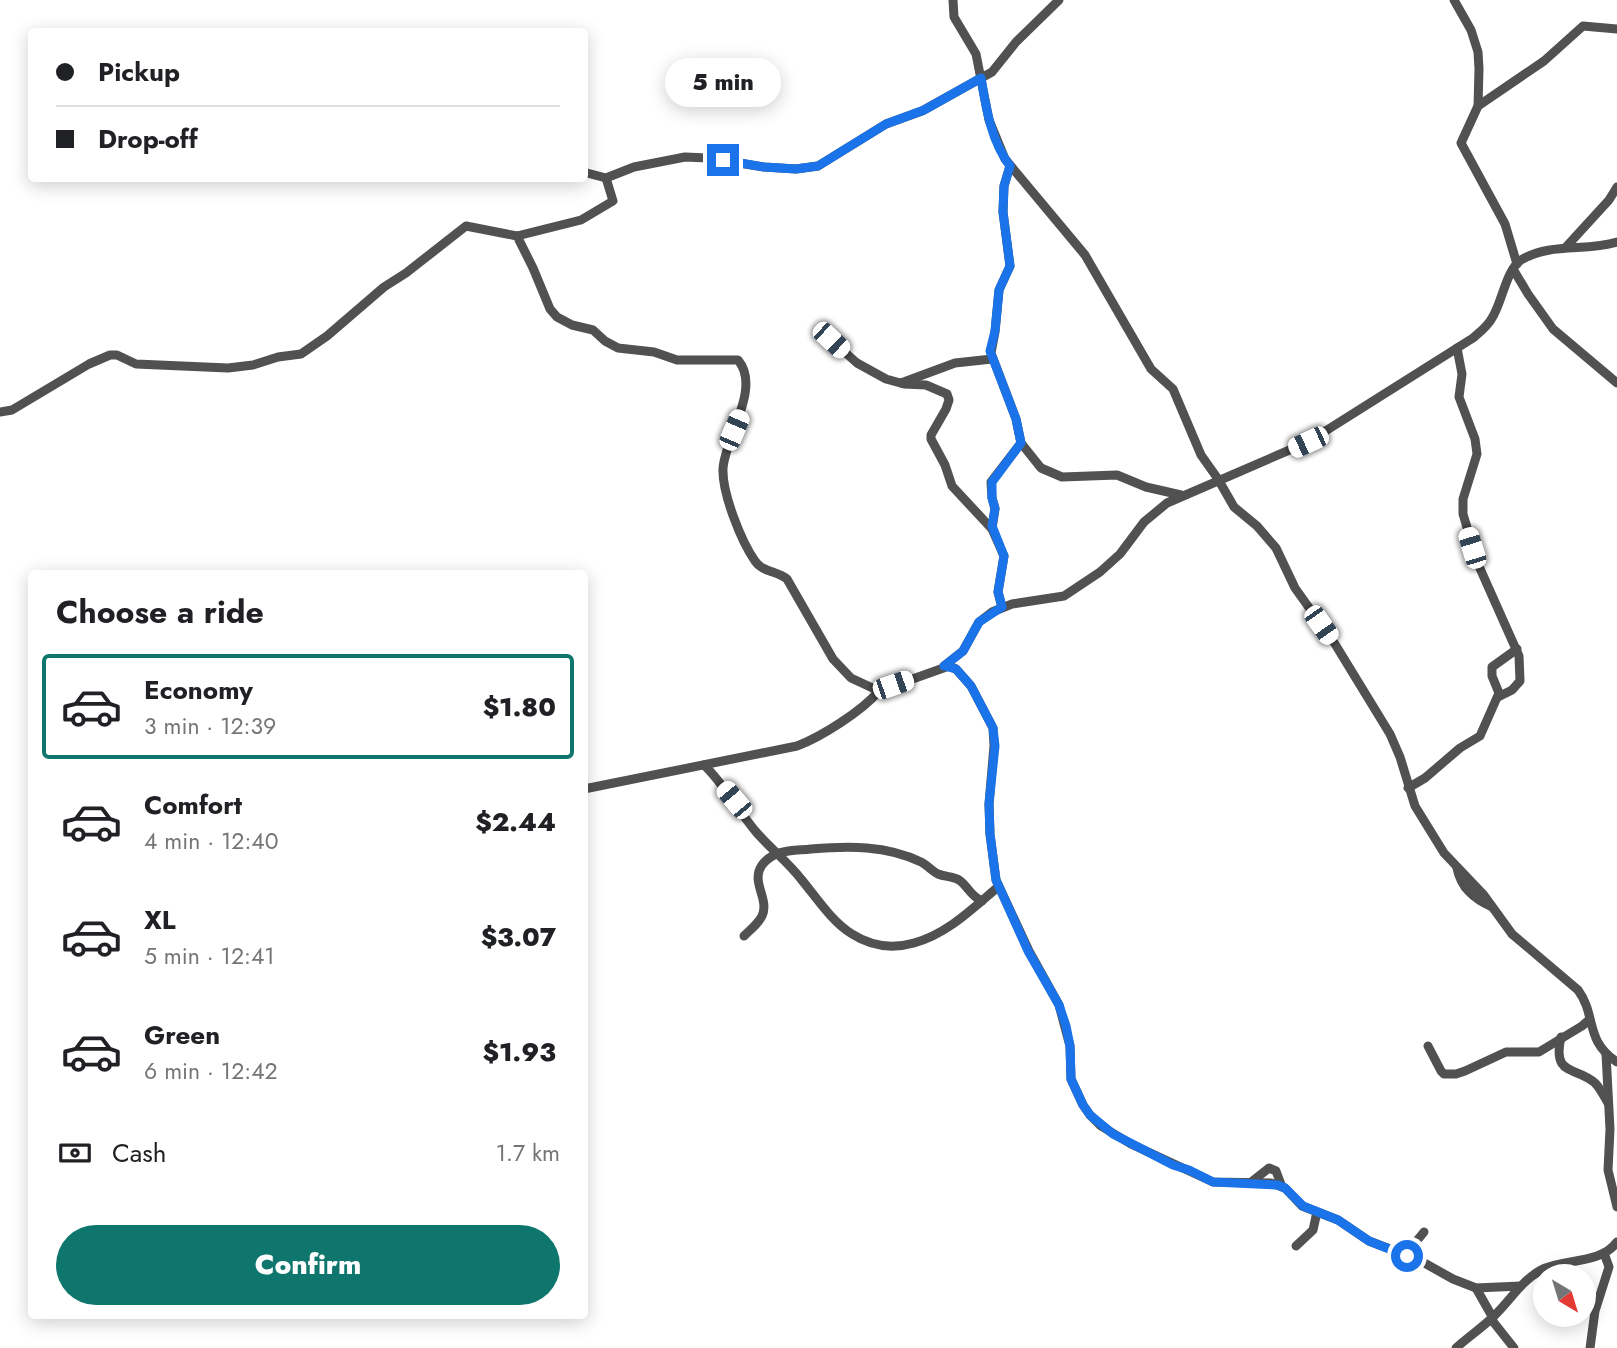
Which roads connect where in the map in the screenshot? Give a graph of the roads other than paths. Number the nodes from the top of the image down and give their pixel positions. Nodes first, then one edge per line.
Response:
1 (953, 0) edge
2 (1059, 0) edge
3 (1454, 0) edge
4 (1617, 29) edge
5 (981, 78) junction
6 (1478, 106) junction
7 (1010, 166) junction
8 (588, 173) edge
9 (606, 178) junction
10 (1617, 178) edge
11 (1617, 187) edge
12 (517, 236) junction
13 (1617, 242) edge
14 (1566, 247) junction
15 (1515, 266) junction
16 (831, 340) dead end
17 (1457, 348) junction
18 (992, 359) junction
19 (1617, 383) edge
20 (900, 384) junction
21 (0, 412) edge
22 (1021, 443) junction
23 (1219, 479) junction
24 (1181, 495) junction
25 (992, 529) junction
26 (1002, 607) junction
27 (1517, 649) junction
28 (944, 666) junction
29 (879, 691) junction
30 (1498, 697) junction
31 (704, 765) junction
32 (588, 788) edge
33 (1408, 788) junction
34 (778, 852) junction
35 (998, 887) junction
36 (982, 901) junction
37 (744, 936) dead end
38 (1589, 1020) junction
39 (1561, 1037) junction
40 (1428, 1046) dead end
41 (1541, 1051) junction
42 (1606, 1054) junction
43 (1617, 1062) edge
44 (1566, 1066) junction
45 (1609, 1104) junction
46 (1250, 1183) junction
47 (1282, 1187) junction
48 (1617, 1207) edge
49 (1317, 1212) junction
50 (1424, 1232) dead end
51 (1617, 1242) edge
52 (1296, 1246) dead end
53 (1604, 1253) junction
54 (1417, 1259) junction
55 (1521, 1286) junction
56 (1476, 1287) junction
57 (1492, 1318) junction
58 (1456, 1348) edge
59 (1514, 1348) edge
60 (1590, 1348) edge

1 - 5 street
2 - 5 street
3 - 6 street
4 - 6 street
5 - 7 street
5 - 9 street
6 - 15 street
7 - 18 street
7 - 23 street
8 - 9 street
9 - 12 street
10 - 11 street
11 - 14 street
12 - 21 street
12 - 29 street
13 - 14 street
14 - 15 street
15 - 17 street
15 - 19 street
16 - 20 street
17 - 23 street
17 - 27 street
18 - 20 street
18 - 22 street
20 - 25 street
22 - 24 street
22 - 25 street
23 - 24 street
23 - 33 street
24 - 26 street
25 - 26 street
26 - 28 street
27 - 30 street
27 - 30 street
28 - 29 street
28 - 35 street
29 - 31 street
30 - 33 street
31 - 32 street
31 - 34 street
33 - 38 street
34 - 36 street
34 - 36 street
34 - 37 street
35 - 36 street
35 - 46 street
38 - 39 street
38 - 42 street
39 - 41 street
39 - 44 street
40 - 41 street
41 - 44 street
42 - 43 street
42 - 45 street
44 - 45 street
45 - 48 street
46 - 47 street
46 - 47 street
47 - 49 street
49 - 52 street
49 - 54 street
50 - 54 street
51 - 53 street
53 - 55 street
53 - 60 street
54 - 56 street
55 - 56 street
55 - 57 street
56 - 57 street
57 - 58 street
57 - 59 street

